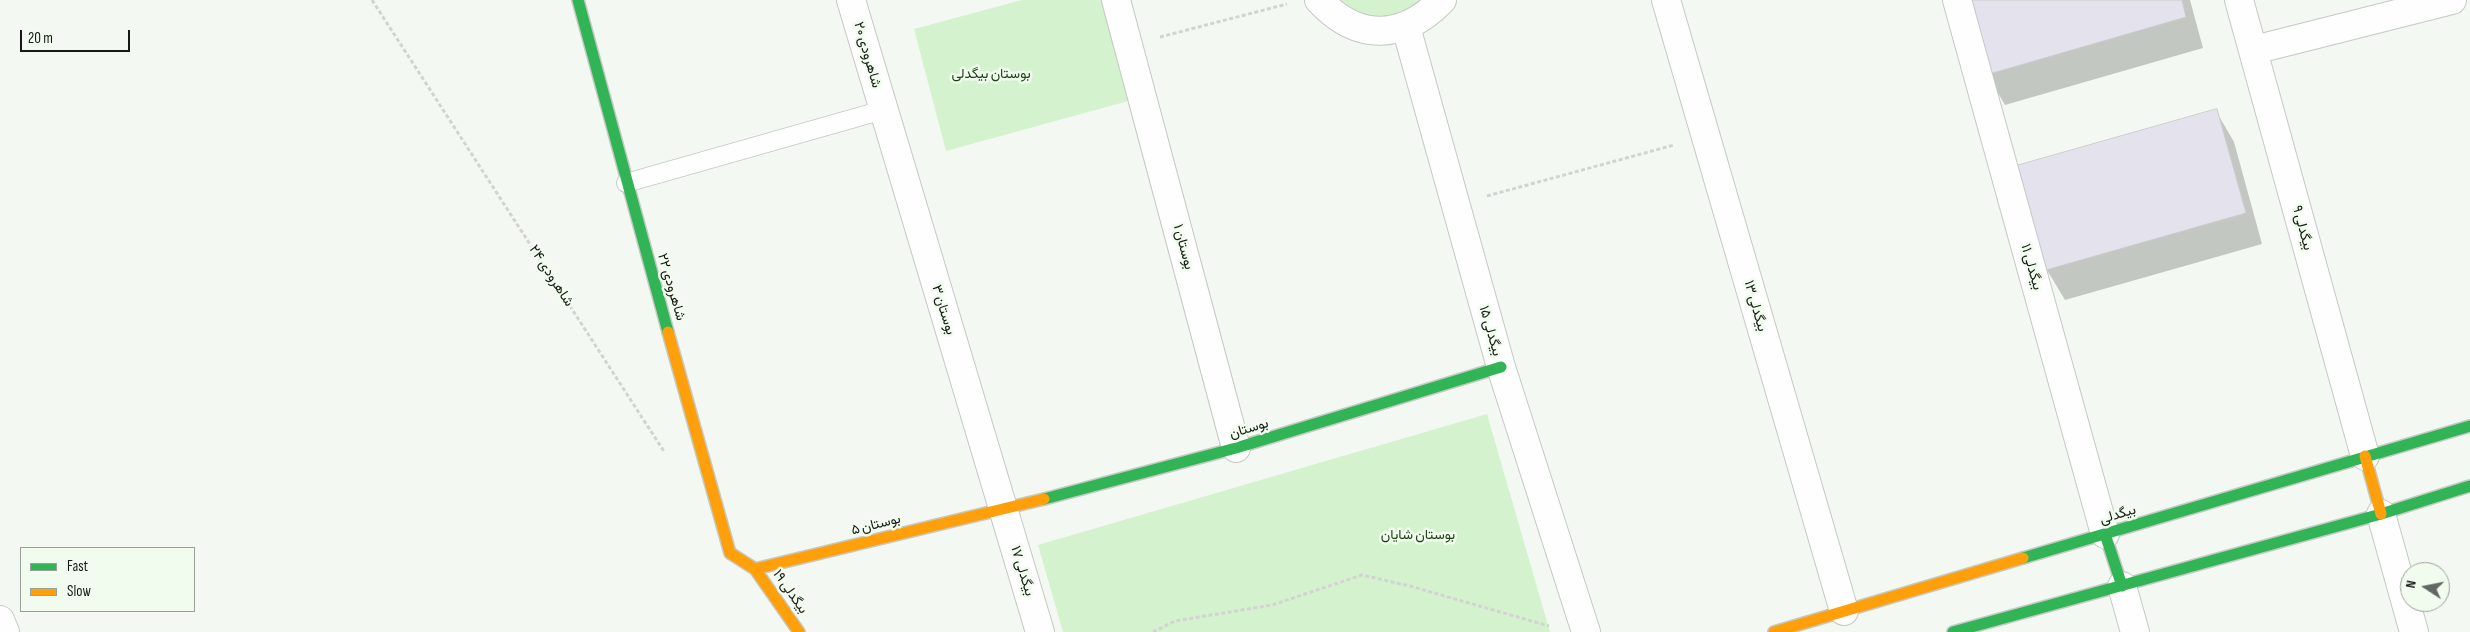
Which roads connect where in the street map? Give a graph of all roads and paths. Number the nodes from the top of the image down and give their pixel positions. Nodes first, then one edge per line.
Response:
1 (372, 0) edge
2 (578, 0) edge
3 (851, 0) edge
4 (1116, 0) edge
5 (1319, 0) edge
6 (1442, 0) edge
7 (1666, 0) edge
8 (1957, 0) edge
9 (2239, 0) edge
10 (2452, 0) edge
11 (1292, 2) dead end
12 (1406, 27) junction
13 (1130, 45) junction
14 (2254, 50) junction
15 (882, 110) junction
16 (1706, 136) junction
17 (626, 184) junction
18 (1455, 205) junction
19 (1501, 367) junction
20 (2470, 426) edge
21 (1236, 448) junction
22 (2365, 456) junction
23 (671, 461) dead end
24 (2470, 486) edge
25 (1004, 510) junction
26 (2381, 514) junction
27 (2105, 534) junction
28 (755, 569) junction
29 (2122, 586) junction
30 (1846, 618) junction
31 (0, 620) edge
32 (1550, 627) dead end
33 (5, 632) edge
34 (799, 632) edge
35 (1040, 632) edge
36 (1153, 632) edge
37 (1586, 632) edge
38 (1774, 632) edge
39 (1954, 632) edge
40 (2135, 632) edge
41 (2414, 632) edge

1 - 23 path, شاهرودی ۲۴
2 - 17 street, شاهرودی ۲۲
3 - 15 street, شاهرودی ۲۰
4 - 13 street, بوستان ۱
5 - 12 street
6 - 12 street
7 - 16 street, بیگدلی ۱۳
8 - 27 street, بیگدلی ۱۱
9 - 14 street, بیگدلی ۹
10 - 14 street
11 - 13 path
12 - 18 street, بیگدلی ۱۵
13 - 21 street, بوستان ۱
14 - 22 street, بیگدلی ۹
15 - 17 lane
15 - 25 street, بوستان ۳
16 - 18 path
16 - 30 street, بیگدلی ۱۳
17 - 28 street, شاهرودی ۲۲
18 - 19 street, بیگدلی ۱۵
19 - 21 street, بوستان
19 - 37 street, بیگدلی ۱۵
20 - 22 street, بیگدلی
21 - 25 street, بوستان
22 - 26 street
22 - 27 street, بیگدلی
24 - 26 street
25 - 28 street, بوستان ۵
25 - 35 street, بیگدلی ۱۷
26 - 29 street
26 - 41 street
27 - 29 street
27 - 30 street, بیگدلی
28 - 34 street, بیگدلی ۱۹
29 - 39 street
29 - 40 street
30 - 38 street, بیگدلی
31 - 33 street
32 - 36 path

